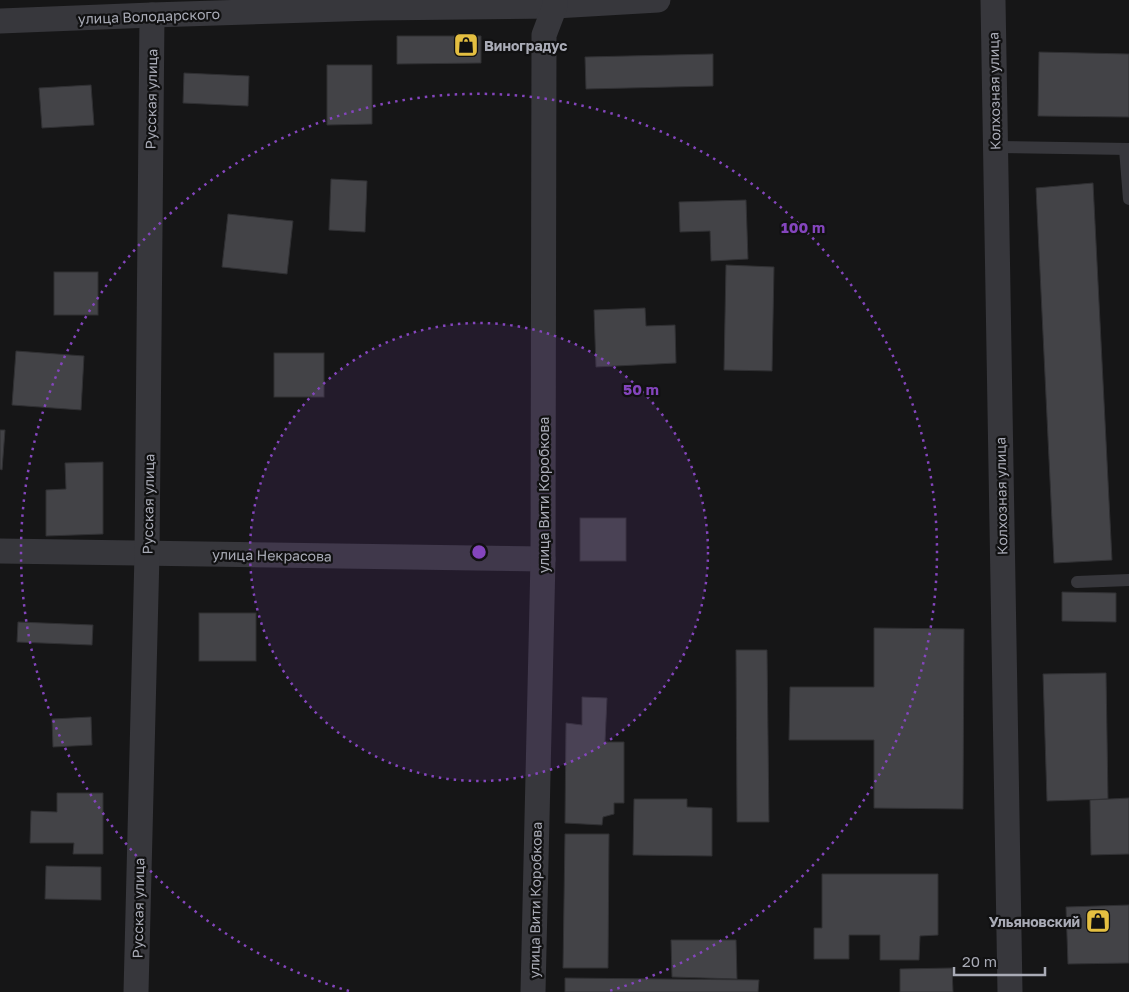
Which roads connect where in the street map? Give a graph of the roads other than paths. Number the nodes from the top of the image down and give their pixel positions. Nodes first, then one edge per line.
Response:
1 (658, 0) edge
2 (992, 0) edge
3 (555, 3) edge
4 (373, 4) edge
5 (152, 15) junction
6 (0, 22) edge
7 (995, 147) junction
8 (1127, 149) edge
9 (1129, 199) edge
10 (0, 552) edge
11 (147, 554) junction
12 (543, 559) junction
13 (1129, 580) edge
14 (1077, 582) dead end
15 (136, 992) edge
16 (533, 992) edge
17 (1010, 992) edge

1 - 3 street, улица Володарского
2 - 7 street, Колхозная улица
3 - 4 street, улица Володарского
3 - 12 street, улица Вити Коробкова
4 - 5 street, улица Володарского
5 - 6 street, улица Володарского
5 - 11 street, Русская улица
7 - 8 lane
7 - 17 street, Колхозная улица
8 - 9 lane
10 - 11 street, улица Некрасова
11 - 12 street, улица Некрасова
11 - 15 street, Русская улица
12 - 16 street, улица Вити Коробкова
13 - 14 lane

